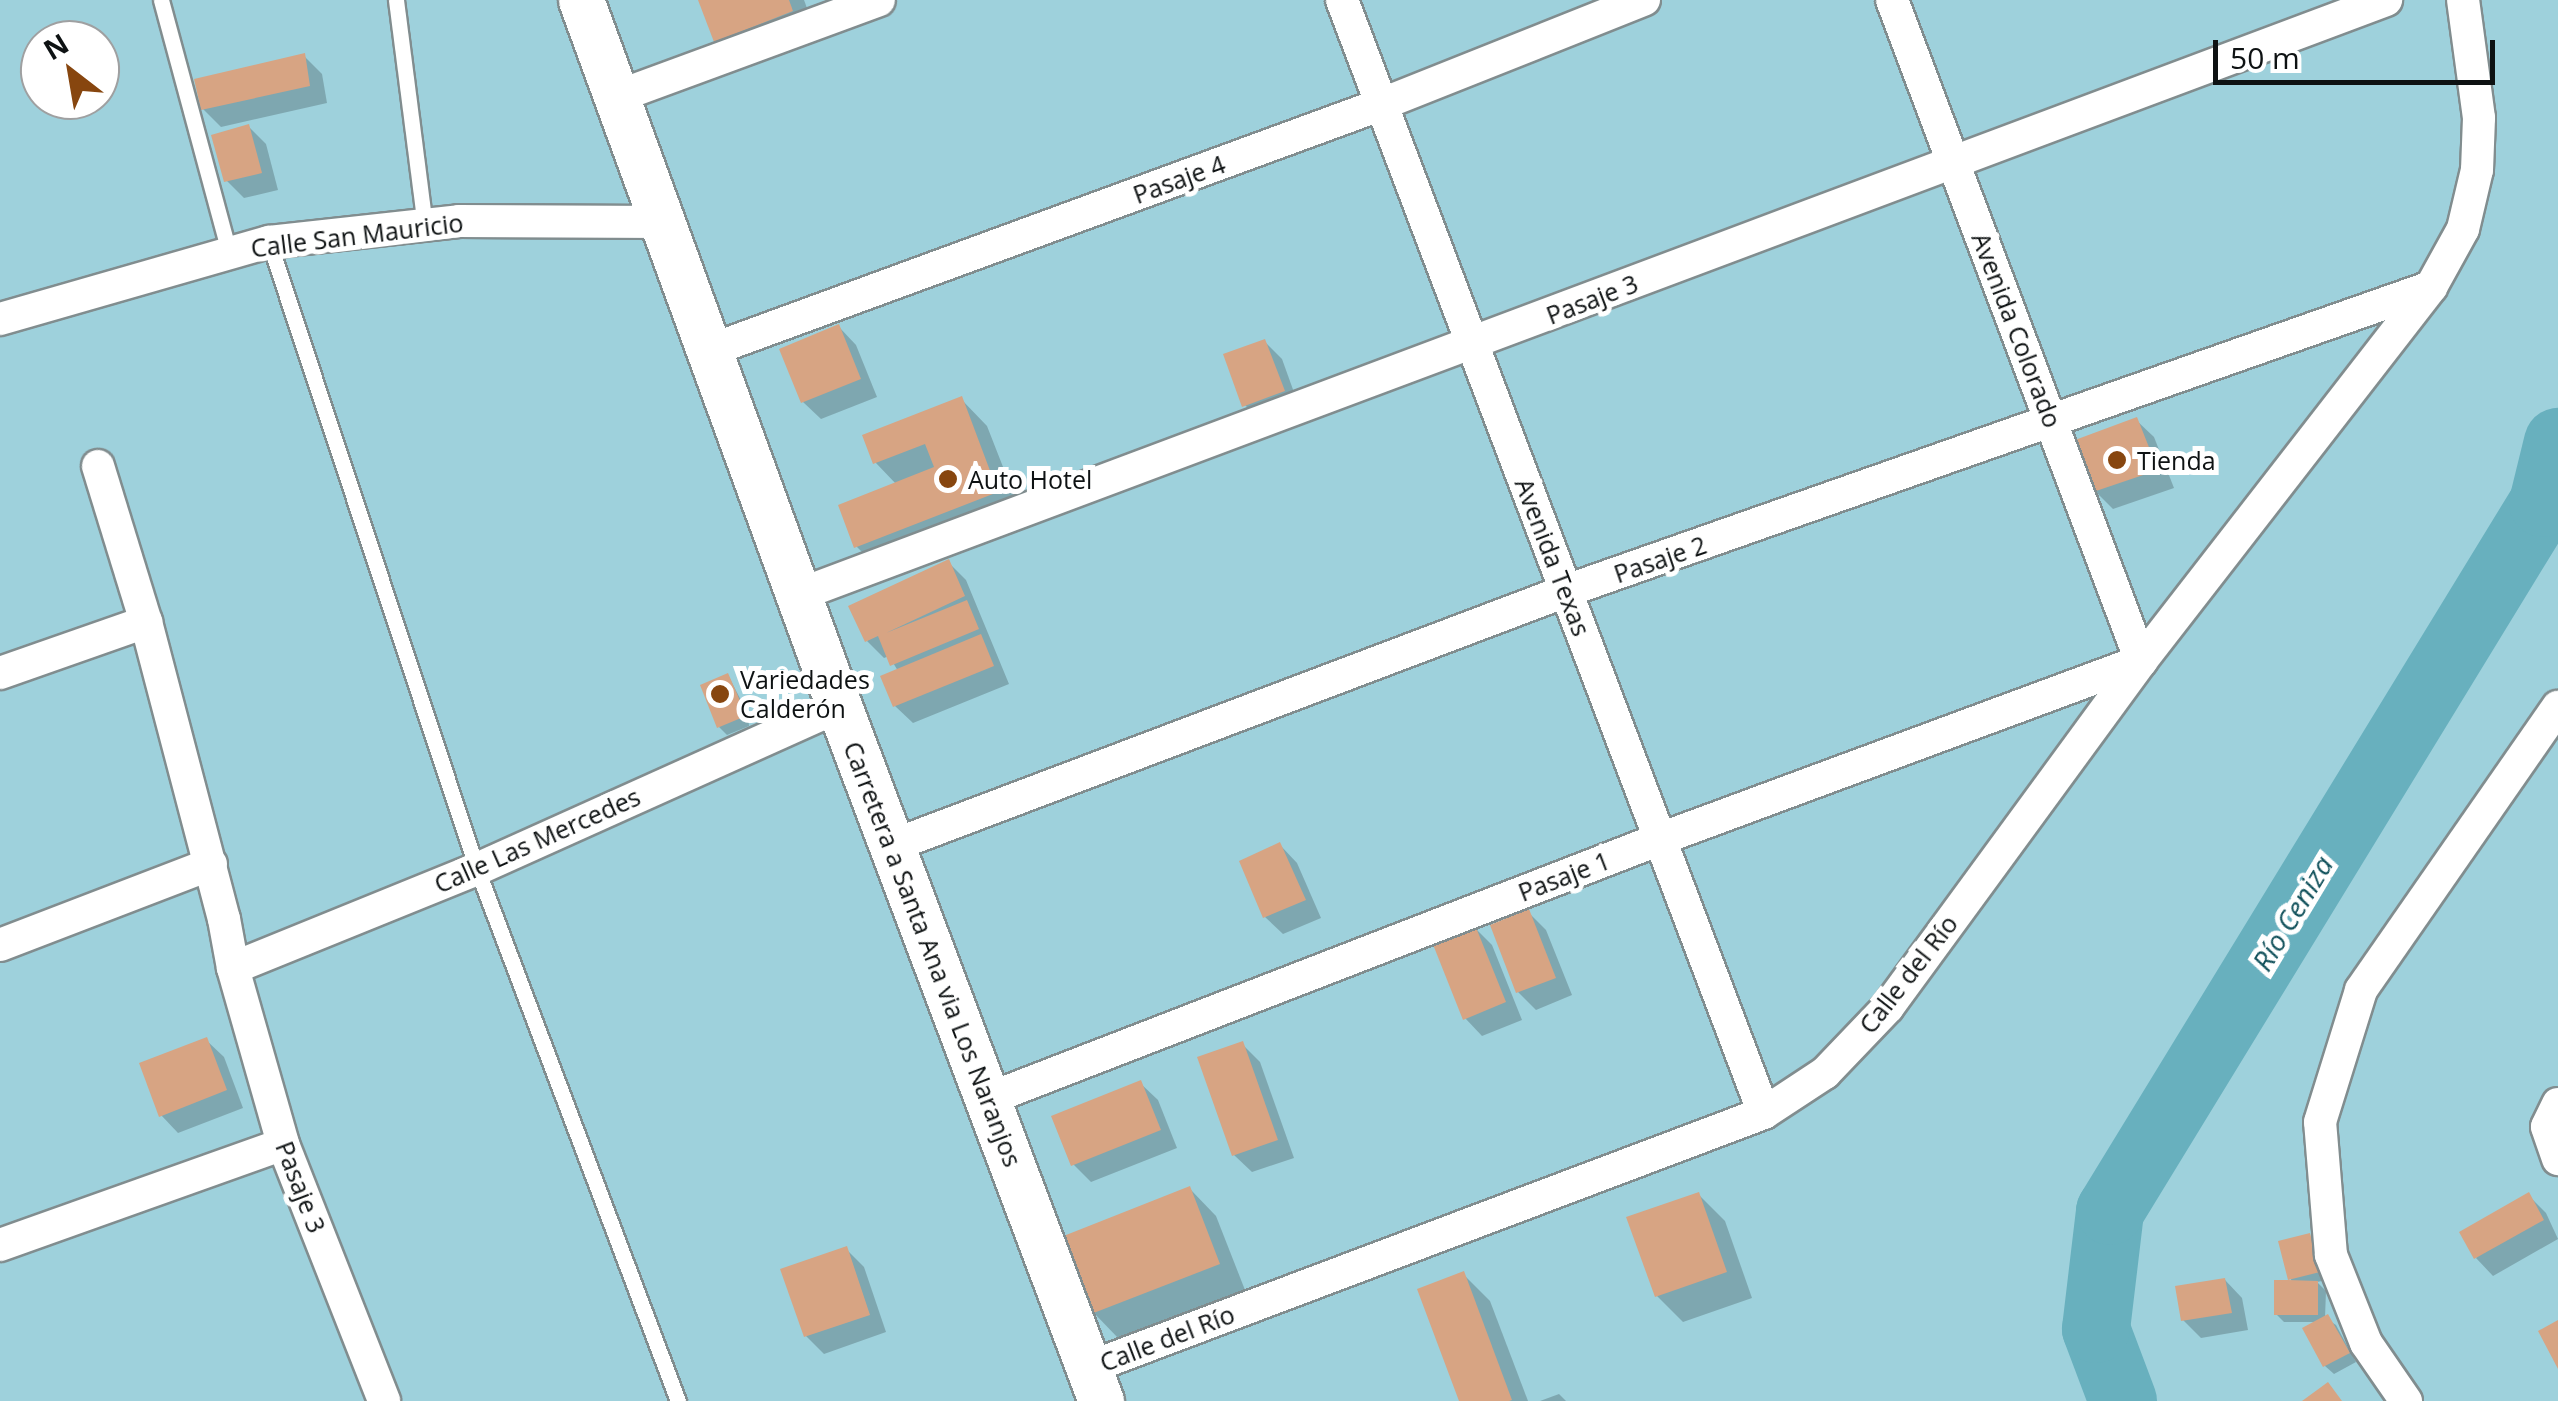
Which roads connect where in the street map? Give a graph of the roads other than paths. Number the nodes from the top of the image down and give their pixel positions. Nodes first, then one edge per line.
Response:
1 (162, 0) edge
2 (396, 0) edge
3 (582, 0) edge
4 (879, 0) edge
5 (1342, 0) edge
6 (1644, 0) edge
7 (1892, 0) edge
8 (2386, 0) edge
9 (2464, 0) edge
10 (616, 97) junction
11 (1382, 104) junction
12 (1952, 160) junction
13 (663, 222) junction
14 (424, 225) junction
15 (270, 242) junction
16 (229, 252) junction
17 (2432, 287) junction
18 (1, 314) edge
19 (1473, 345) junction
20 (711, 350) junction
21 (2051, 423) junction
22 (98, 466) dead end
23 (1566, 591) junction
24 (798, 595) junction
25 (146, 622) junction
26 (2142, 660) junction
27 (0, 674) edge
28 (839, 706) junction
29 (2558, 708) edge
30 (1660, 839) junction
31 (894, 845) junction
32 (211, 864) junction
33 (477, 869) junction
34 (0, 945) edge
35 (232, 968) junction
36 (988, 1099) junction
37 (2558, 1104) edge
38 (1764, 1113) junction
39 (283, 1144) junction
40 (2558, 1159) edge
41 (0, 1245) edge
42 (1095, 1384) edge
43 (384, 1401) edge
44 (678, 1401) edge
45 (2406, 1401) edge

1 - 16 lane
2 - 14 lane
3 - 10 main road, Carretera a Santa Ana via Los Naranjos
4 - 10 street
5 - 11 street, Avenida Texas
6 - 11 street, Pasaje 4
7 - 12 street, Avenida Colorado
8 - 12 street, Pasaje 3
9 - 17 street, Calle del Río
10 - 13 main road, Carretera a Santa Ana via Los Naranjos
11 - 19 street, Avenida Texas
11 - 20 street, Pasaje 4
12 - 19 street, Pasaje 3
12 - 21 street, Avenida Colorado
13 - 14 street, Calle San Mauricio
13 - 20 main road, Carretera a Santa Ana via Los Naranjos
14 - 15 street, Calle San Mauricio
15 - 16 street, Calle San Mauricio
15 - 33 lane
16 - 18 street, Calle San Mauricio
17 - 21 street, Pasaje 2
17 - 26 street, Calle del Río
19 - 23 street, Avenida Texas
19 - 24 street, Pasaje 3
20 - 24 main road, Carretera a Santa Ana via Los Naranjos
21 - 23 street, Pasaje 2
21 - 26 street, Avenida Colorado
22 - 25 street, Pasaje 3
23 - 30 street, Avenida Texas
23 - 31 street, Pasaje 2
24 - 28 main road, Carretera a Santa Ana via Los Naranjos
25 - 27 street
25 - 32 street, Pasaje 3
26 - 30 street, Pasaje 1
26 - 38 street, Calle del Río
28 - 31 main road, Carretera a Santa Ana via Los Naranjos
28 - 33 street, Calle Las Mercedes
29 - 45 street
30 - 36 street, Pasaje 1
30 - 38 street, Avenida Texas
31 - 36 main road, Carretera a Santa Ana via Los Naranjos
32 - 34 street
32 - 35 street, Pasaje 3
33 - 35 street, Calle Las Mercedes
33 - 44 lane
35 - 39 street, Pasaje 3
36 - 42 main road, Carretera a Santa Ana via Los Naranjos
37 - 40 street
38 - 42 street, Calle del Río
39 - 41 street
39 - 43 street, Pasaje 3

